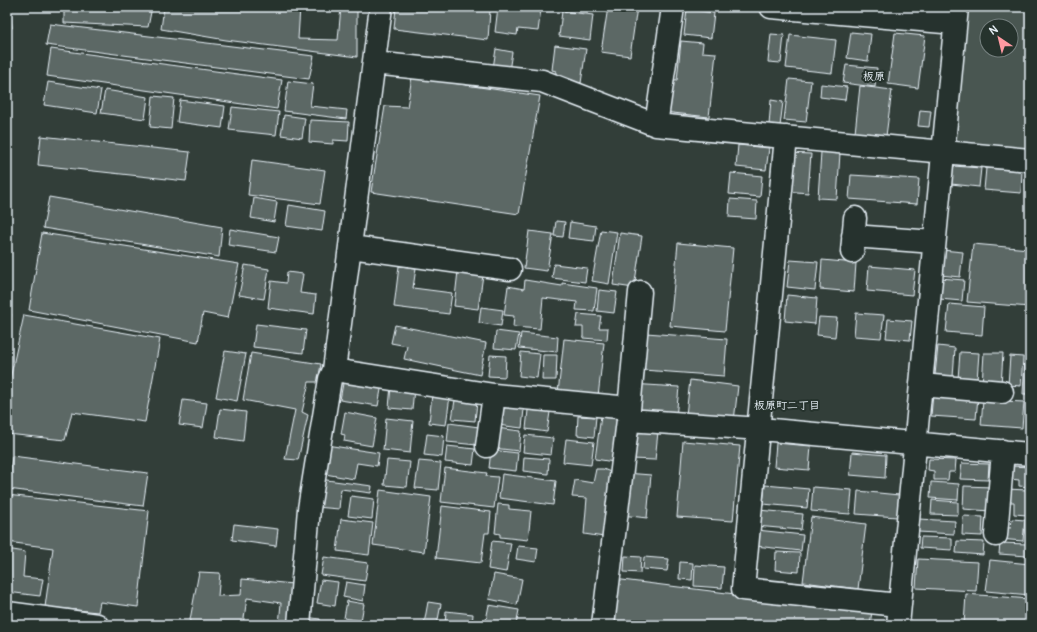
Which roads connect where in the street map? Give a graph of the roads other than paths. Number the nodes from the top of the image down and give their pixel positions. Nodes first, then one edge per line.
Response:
1 (381, 7) edge
2 (673, 7) edge
3 (771, 7) edge
4 (956, 15) edge
5 (374, 63) junction
6 (656, 125) junction
7 (786, 137) junction
8 (943, 153) junction
9 (1030, 160) edge
10 (853, 235) dead end
11 (934, 242) junction
12 (351, 247) junction
13 (510, 269) dead end
14 (640, 292) dead end
15 (334, 370) junction
16 (921, 385) junction
17 (1002, 392) dead end
18 (494, 395) junction
19 (628, 414) junction
20 (758, 429) junction
21 (915, 442) junction
22 (487, 446) dead end
23 (1003, 451) junction
24 (1030, 454) edge
25 (996, 535) dead end
26 (7, 612) edge
27 (898, 615) edge
28 (97, 625) edge
29 (299, 625) edge
30 (603, 625) edge

1 - 5 street
2 - 6 street
3 - 4 street
4 - 8 street
5 - 6 street
5 - 12 street
6 - 7 street
7 - 8 street
7 - 20 street
8 - 9 street
8 - 11 street
10 - 11 street
11 - 16 street
12 - 13 street
12 - 15 street
14 - 19 street
15 - 18 street
15 - 29 street
16 - 17 street
16 - 21 street
18 - 19 street
18 - 22 street
19 - 20 street
19 - 30 street
20 - 21 street
20 - 27 street
21 - 23 street
21 - 27 street
23 - 24 street
23 - 25 street
26 - 28 street

